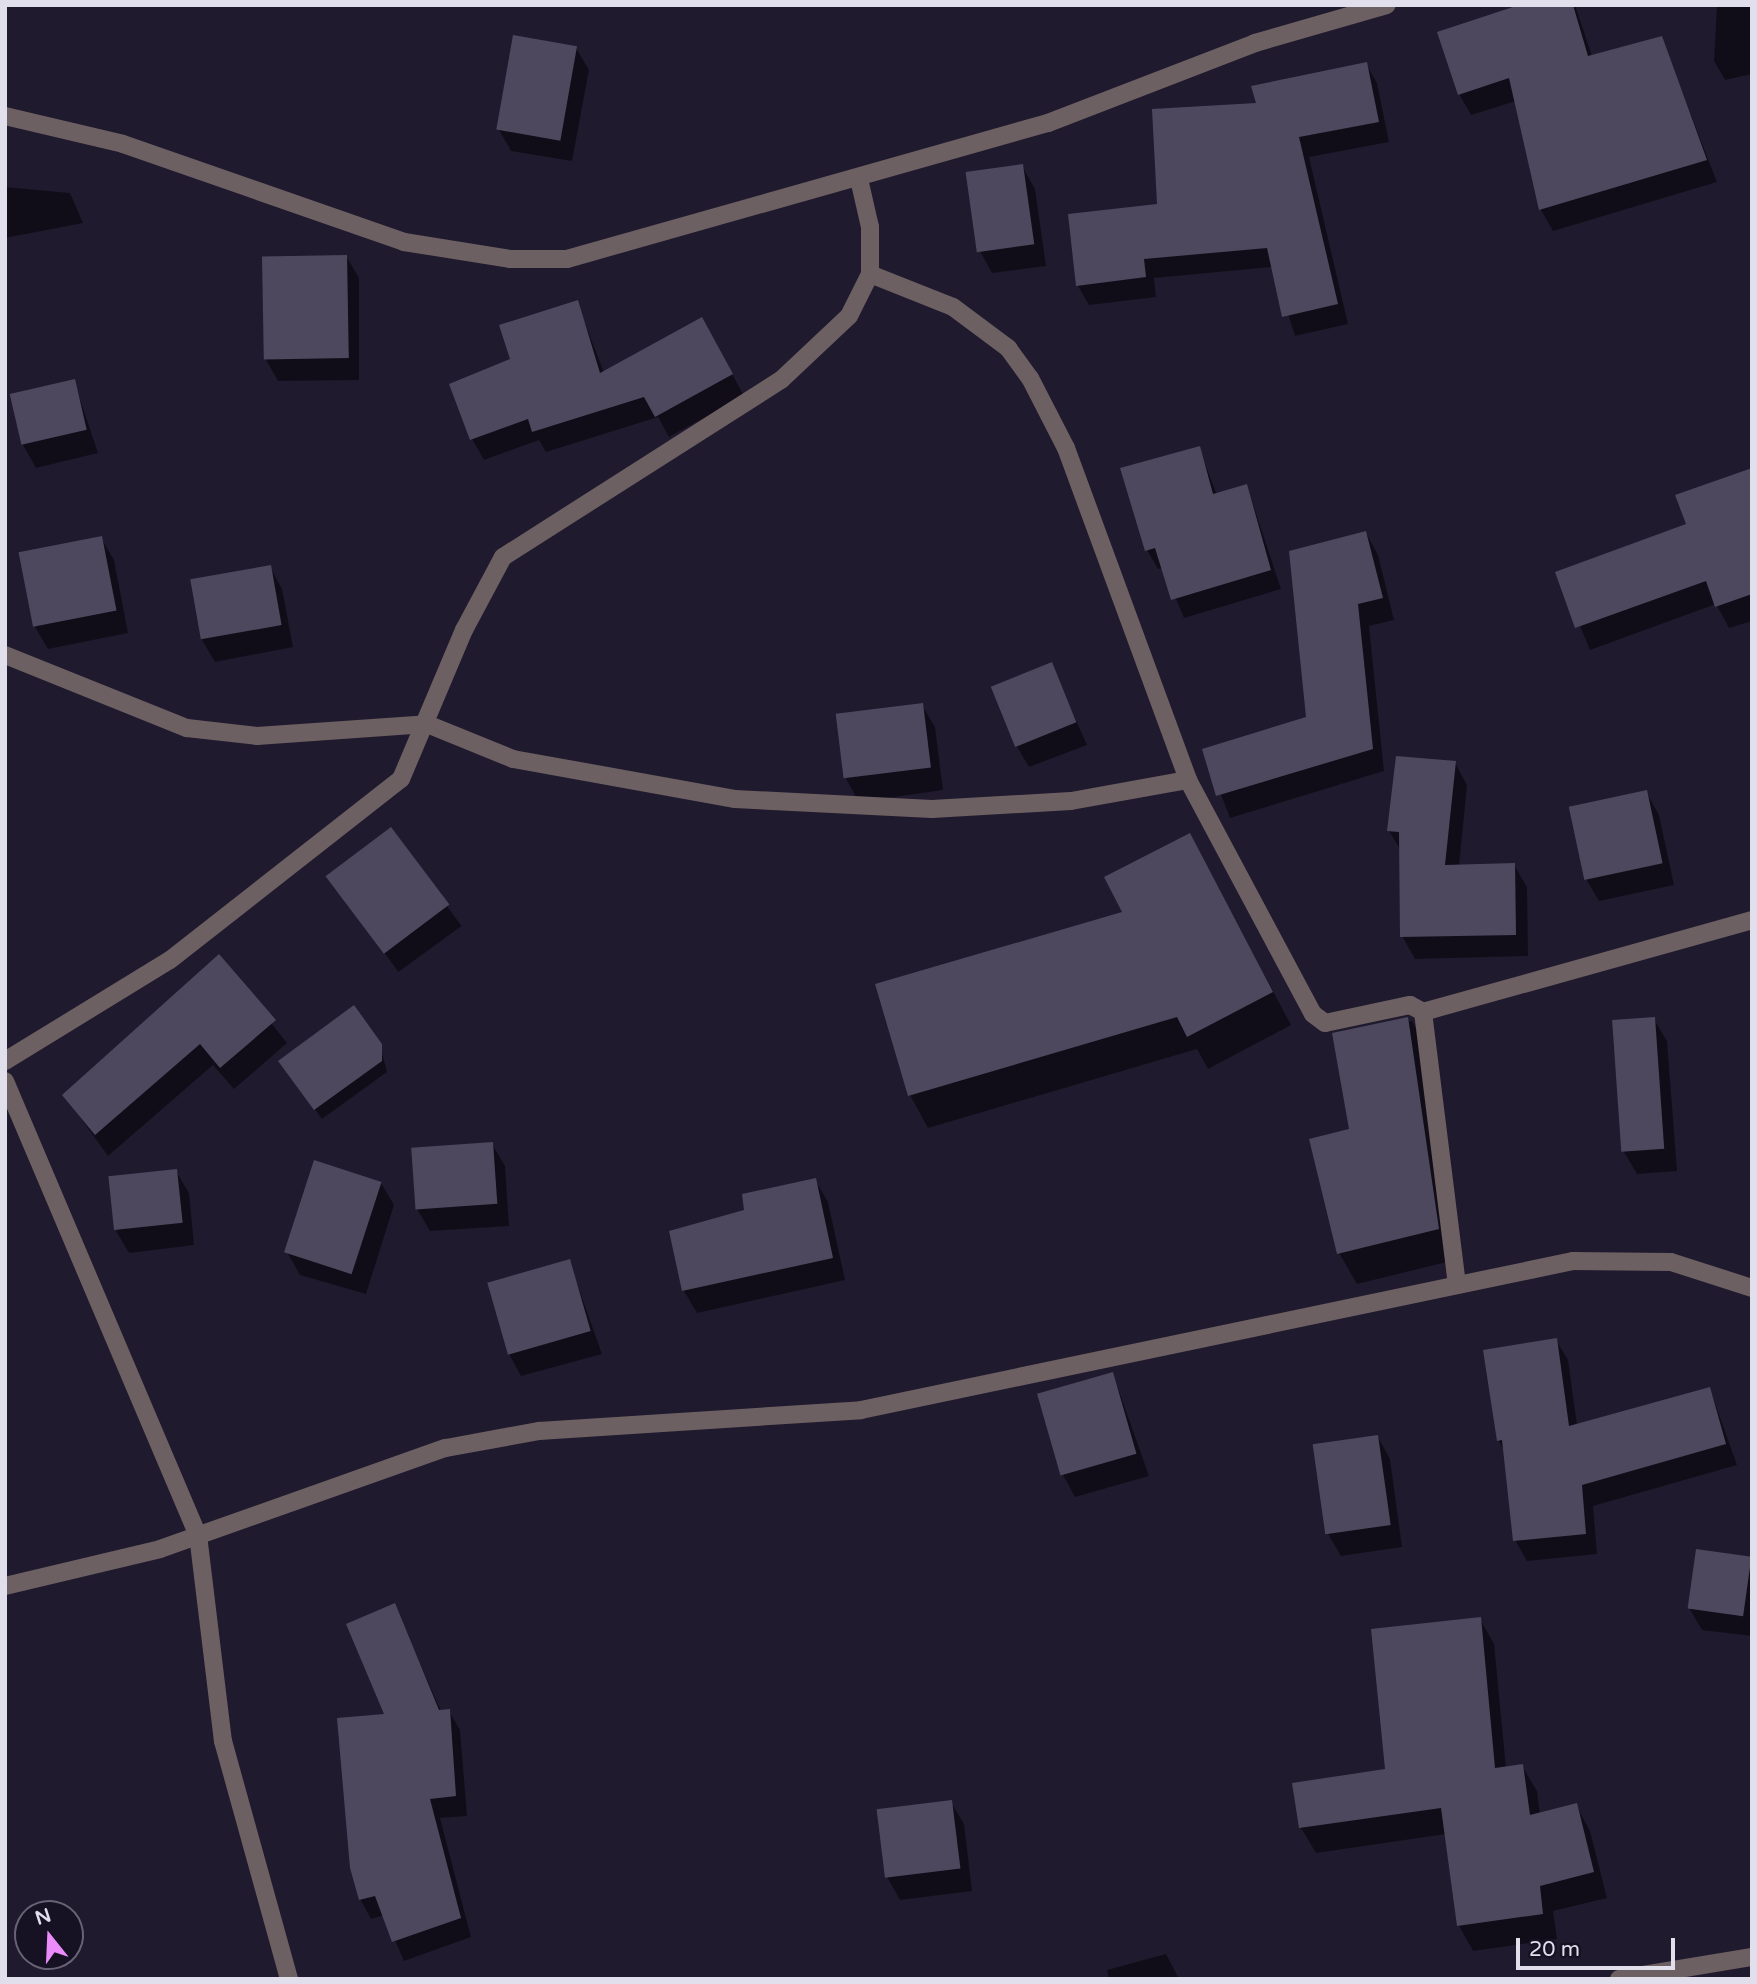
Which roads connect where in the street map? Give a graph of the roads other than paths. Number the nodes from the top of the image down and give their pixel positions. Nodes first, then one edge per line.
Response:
1 (1387, 5) edge
2 (5, 117) edge
3 (859, 179) junction
4 (870, 274) junction
5 (5, 656) edge
6 (427, 724) junction
7 (1188, 780) junction
8 (1752, 920) edge
9 (1423, 1012) junction
10 (5, 1060) edge
11 (5, 1081) edge
12 (1457, 1284) junction
13 (1752, 1288) edge
14 (198, 1535) junction
15 (5, 1586) edge
16 (1752, 1957) edge
17 (289, 1979) edge
18 (1619, 1979) edge

1 - 3 street
2 - 3 street
3 - 4 street
4 - 6 street
4 - 7 street
5 - 6 street
6 - 7 street
6 - 10 street
7 - 9 street
8 - 9 street
9 - 12 street
11 - 14 street
12 - 13 street
12 - 14 street
14 - 15 street
14 - 17 street
16 - 18 street

